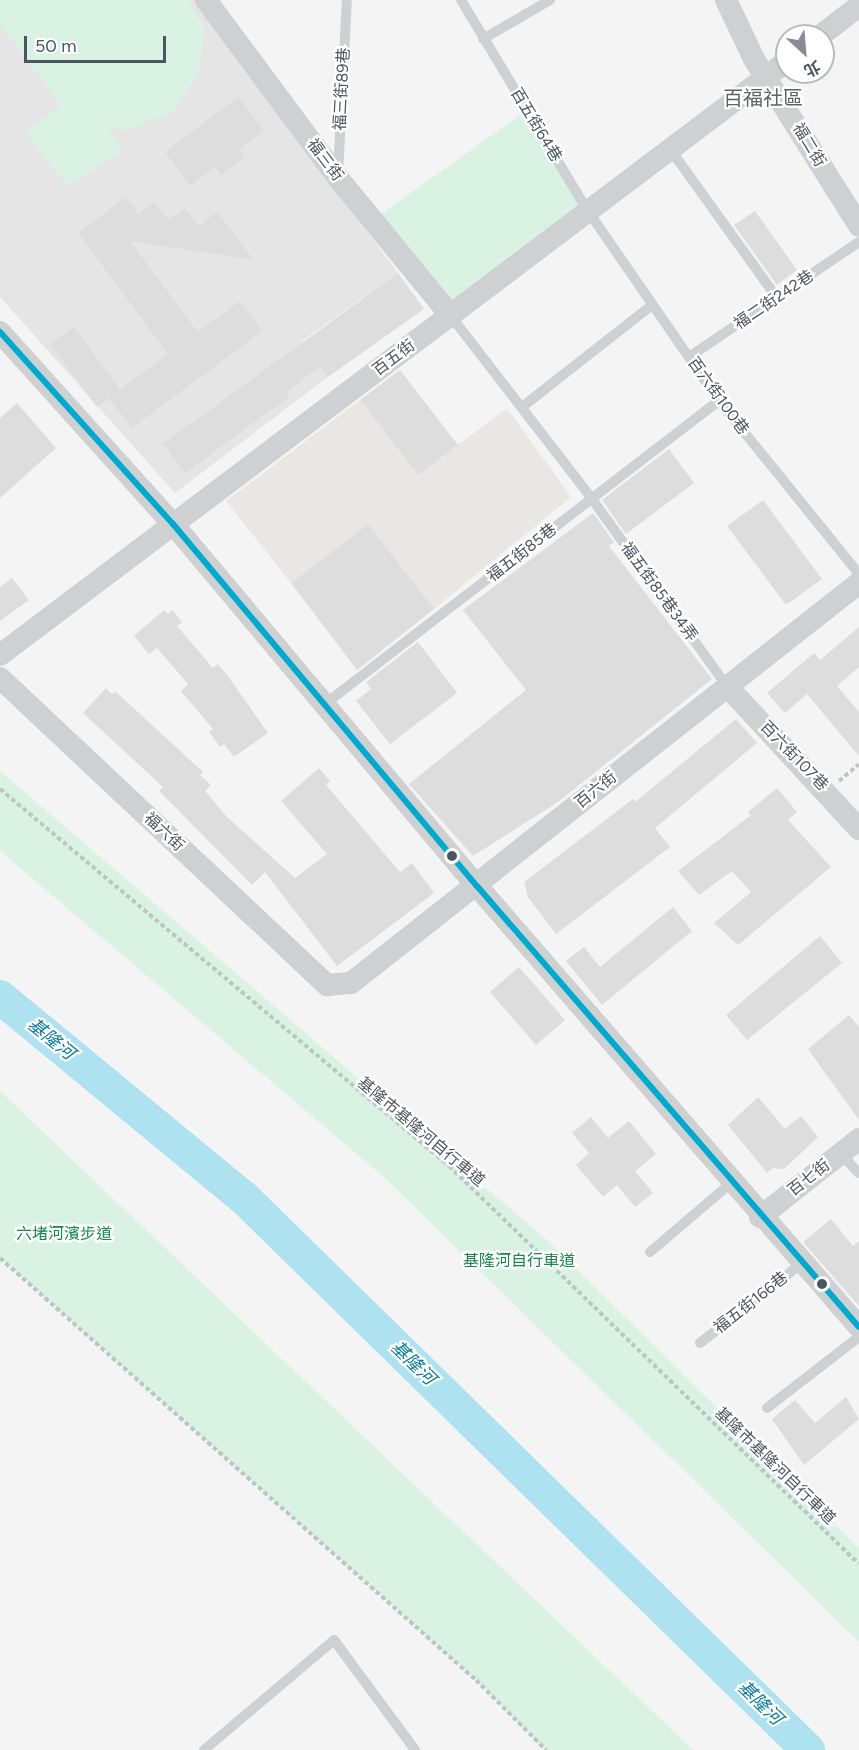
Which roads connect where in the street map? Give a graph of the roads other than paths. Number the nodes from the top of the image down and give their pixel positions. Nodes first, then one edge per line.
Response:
1 (206, 0) edge
2 (347, 0) edge
3 (461, 0) edge
4 (550, 0) edge
5 (726, 0) edge
6 (859, 6) edge
7 (835, 24) edge
8 (483, 39) junction
9 (775, 70) edge
10 (767, 76) junction
11 (670, 149) junction
12 (338, 178) junction
13 (588, 211) junction
14 (859, 226) edge
15 (859, 242) edge
16 (777, 298) junction
17 (652, 305) junction
18 (450, 315) junction
19 (0, 332) edge
20 (689, 357) junction
21 (719, 401) junction
22 (522, 407) junction
23 (592, 499) junction
24 (173, 525) junction
25 (859, 574) edge
26 (859, 583) edge
27 (0, 655) edge
28 (0, 678) edge
29 (727, 686) junction
30 (325, 704) junction
31 (859, 829) edge
32 (477, 886) junction
33 (327, 985) joint
34 (859, 1139) edge
35 (840, 1154) junction
36 (859, 1173) edge
37 (731, 1183) junction
38 (760, 1217) junction
39 (650, 1252) dead end
40 (802, 1263) junction
41 (859, 1327) edge
42 (859, 1337) edge
43 (700, 1343) dead end
44 (767, 1407) dead end
45 (204, 1750) edge
46 (415, 1750) edge

1 - 12 street, 福三街
2 - 12 lane, 福三街89巷
3 - 8 lane, 百五街64巷
4 - 8 lane
5 - 10 street, 福二街
6 - 7 street
8 - 13 lane, 百五街64巷
9 - 10 street, 百五街
10 - 11 street, 百五街
10 - 14 street, 福二街
11 - 13 street, 百五街
11 - 16 lane
12 - 18 street, 福三街
13 - 17 lane, 百六街100巷
13 - 18 street, 百五街
15 - 16 lane, 福二街242巷
16 - 20 lane, 福二街242巷
17 - 20 lane, 百六街100巷
17 - 22 lane
18 - 22 lane, 福五街85巷34弄
18 - 24 street, 百五街
19 - 24 street
20 - 21 lane, 百六街100巷
21 - 23 lane, 福五街85巷
21 - 25 lane, 百六街100巷
22 - 23 lane, 福五街85巷34弄
23 - 29 lane, 福五街85巷34弄
23 - 30 lane, 福五街85巷
24 - 27 street, 百五街
24 - 30 street
26 - 29 street, 百六街
28 - 33 street, 福六街
29 - 31 street, 百六街107巷
29 - 32 street, 百六街
30 - 32 street
32 - 33 street, 百六街
32 - 37 street
34 - 35 street, 百七街
35 - 36 lane
35 - 38 street, 百七街
37 - 38 street
37 - 39 lane
38 - 40 street
40 - 41 street
40 - 43 lane, 福五街166巷
42 - 44 lane
45 - 46 lane

